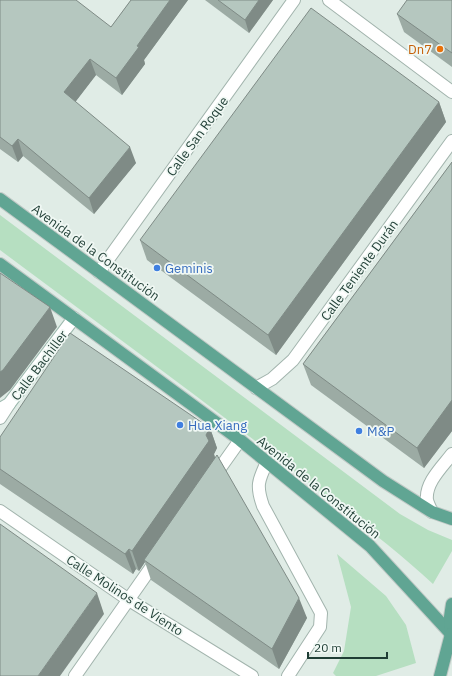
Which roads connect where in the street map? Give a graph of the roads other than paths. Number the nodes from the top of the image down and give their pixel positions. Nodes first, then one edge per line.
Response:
1 (294, 0) edge
2 (329, 0) edge
3 (452, 92) edge
4 (452, 141) edge
5 (0, 199) edge
6 (0, 264) edge
7 (99, 272) junction
8 (74, 318) junction
9 (256, 388) junction
10 (5, 406) edge
11 (0, 418) edge
12 (240, 440) junction
13 (452, 454) edge
14 (267, 462) junction
15 (209, 485) edge
16 (0, 511) edge
17 (432, 512) junction
18 (452, 519) edge
19 (164, 549) edge
20 (128, 600) junction
21 (452, 604) edge
22 (451, 636) edge
23 (75, 676) edge
24 (252, 676) edge
25 (288, 676) edge
26 (440, 676) edge

1 - 7 street, Calle San Roque
2 - 3 street
4 - 9 street, Calle Teniente Durán
5 - 7 main road, Avenida de la Constitución
6 - 8 main road, Avenida de la Constitución
7 - 9 main road, Avenida de la Constitución
8 - 10 street, Calle Bachiller
8 - 12 main road, Avenida de la Constitución
9 - 17 main road, Avenida de la Constitución
10 - 11 street, Calle Bachiller
12 - 14 main road, Avenida de la Constitución
12 - 15 street
13 - 17 street
14 - 22 main road, Avenida de la Constitución
14 - 25 street
16 - 20 street, Calle Molinos de Viento
17 - 18 main road, Avenida de la Constitución
19 - 20 street
20 - 23 street
20 - 24 street, Calle Molinos de Viento
21 - 22 main road
22 - 26 main road

